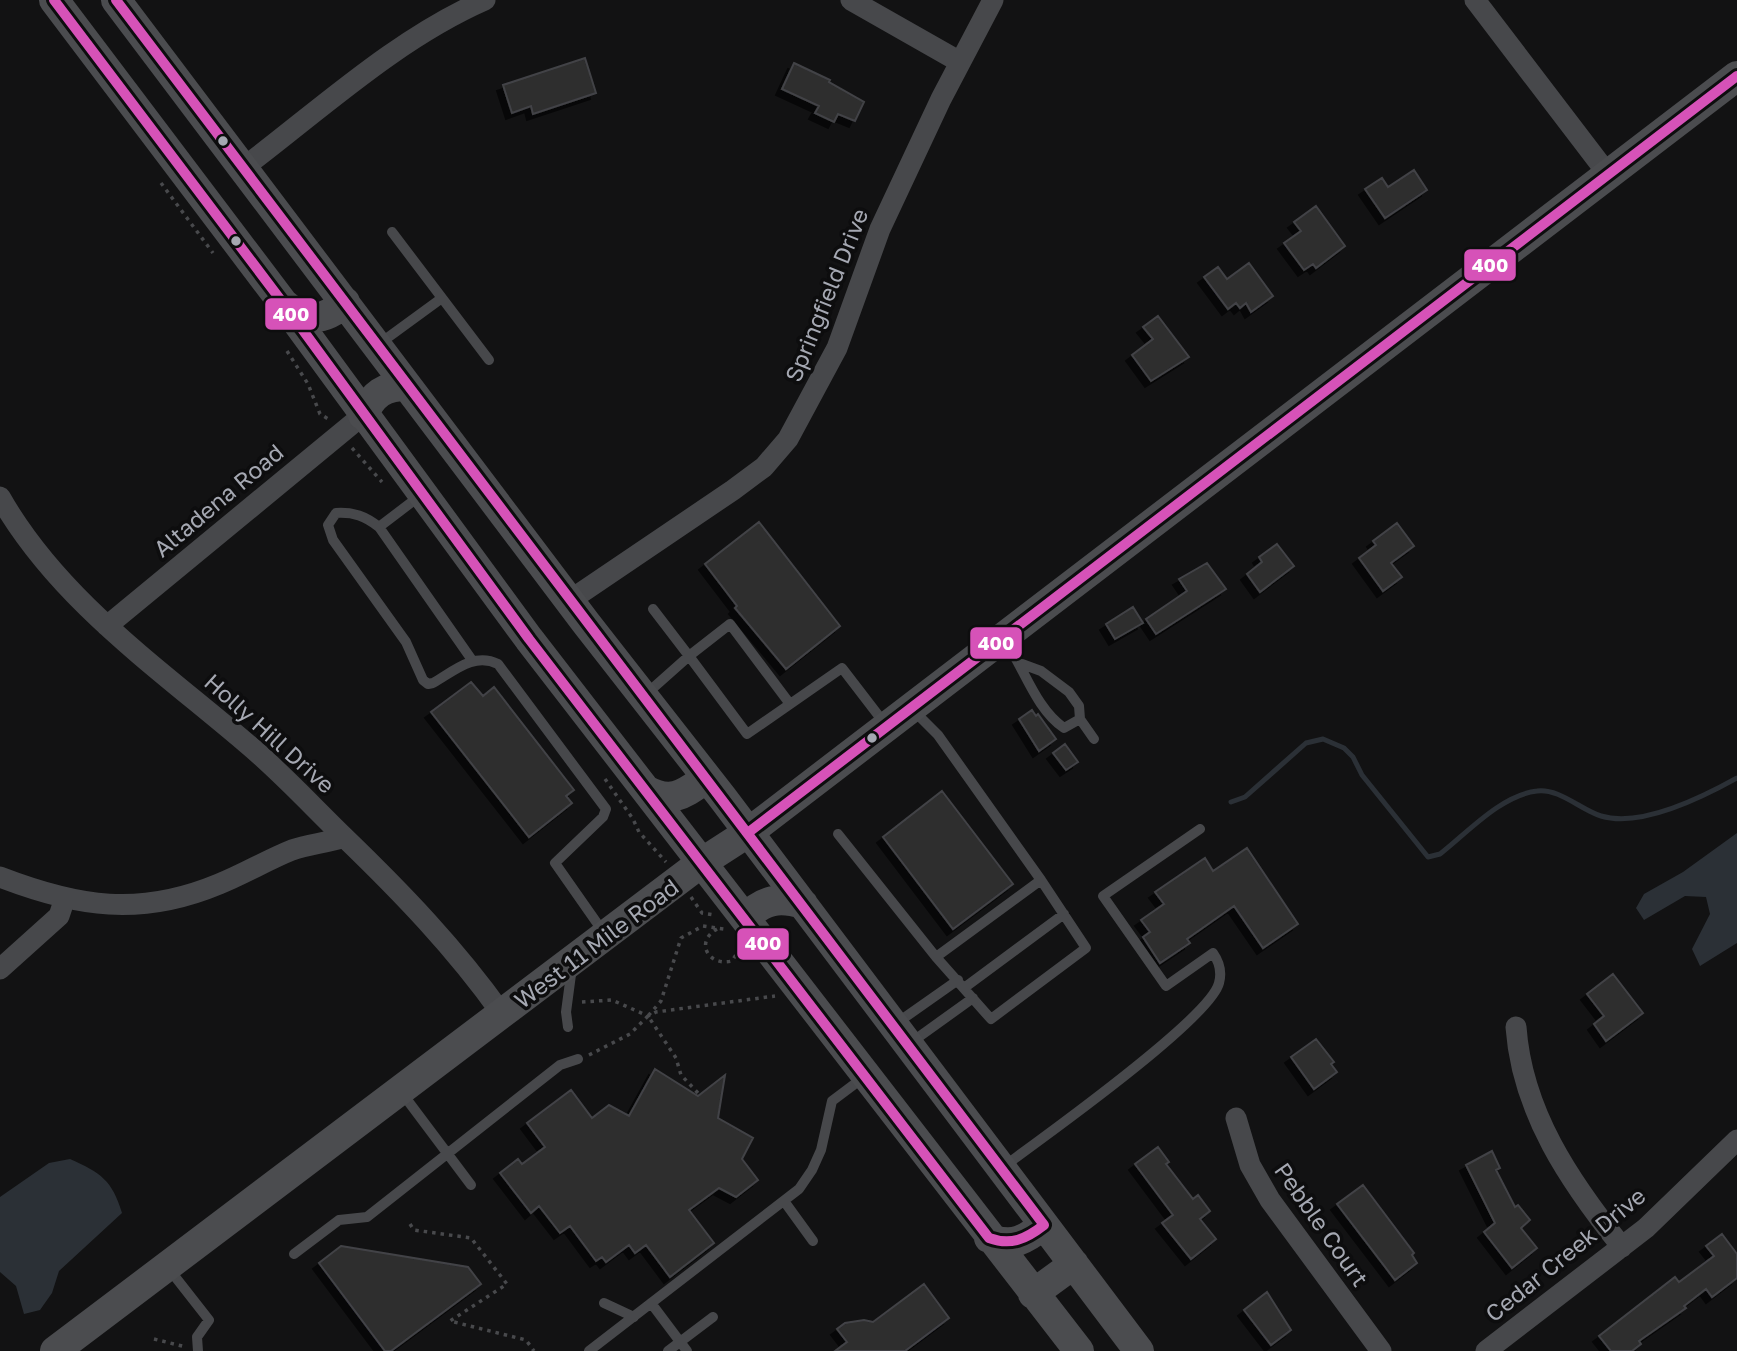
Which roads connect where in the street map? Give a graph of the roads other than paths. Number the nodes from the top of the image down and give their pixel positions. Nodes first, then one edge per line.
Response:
1 (54, 0) edge
2 (116, 0) edge
3 (485, 0) edge
4 (851, 0) edge
5 (993, 0) edge
6 (1475, 0) edge
7 (960, 62) junction
8 (1737, 76) edge
9 (243, 168) junction
10 (1607, 173) junction
11 (392, 232) dead end
12 (442, 298) junction
13 (345, 302) junction
14 (283, 303) junction
15 (377, 345) junction
16 (489, 360) dead end
17 (407, 386) junction
18 (363, 415) junction
19 (421, 494) junction
20 (0, 496) edge
21 (379, 527) junction
22 (569, 601) junction
23 (653, 609) dead end
24 (107, 625) junction
25 (1003, 637) junction
26 (689, 656) junction
27 (472, 660) junction
28 (1022, 664) junction
29 (644, 696) junction
30 (790, 704) junction
31 (910, 708) junction
32 (1080, 719) junction
33 (886, 725) junction
34 (1094, 739) dead end
35 (707, 778) junction
36 (646, 790) junction
37 (1200, 829) dead end
38 (748, 832) junction
39 (838, 834) dead end
40 (344, 837) junction
41 (701, 863) junction
42 (0, 877) edge
43 (1041, 880) junction
44 (65, 898) junction
45 (803, 904) junction
46 (1064, 914) junction
47 (740, 930) junction
48 (606, 936) junction
49 (936, 957) junction
50 (572, 961) junction
51 (0, 969) edge
52 (961, 984) junction
53 (973, 998) junction
54 (502, 1014) junction
55 (568, 1027) dead end
56 (1516, 1027) dead end
57 (902, 1035) junction
58 (578, 1059) road end
59 (867, 1075) junction
60 (401, 1091) junction
61 (1236, 1118) dead end
62 (1737, 1140) edge
63 (447, 1153) junction
64 (1001, 1168) junction
65 (471, 1185) dead end
66 (784, 1201) junction
67 (1044, 1225) junction
68 (989, 1238) junction
69 (813, 1241) dead end
70 (1622, 1247) junction
71 (293, 1254) dead end
72 (1074, 1264) junction
73 (167, 1266) junction
74 (1033, 1294) junction
75 (604, 1303) dead end
76 (652, 1303) junction
77 (634, 1317) junction
78 (713, 1317) dead end
79 (683, 1346) edge
80 (198, 1350) edge
81 (55, 1351) edge
82 (589, 1351) edge
83 (668, 1351) edge
84 (1079, 1351) edge
85 (1139, 1351) edge
86 (1381, 1351) edge
87 (1486, 1351) edge

1 - 14 main road
2 - 9 main road
3 - 9 street
4 - 7 street
5 - 7 street, Springfield Drive
6 - 10 street
7 - 22 street, Springfield Drive
8 - 10 main road, West 11 Mile Road
9 - 13 main road
10 - 25 main road, West 11 Mile Road
11 - 12 lane
12 - 15 lane
12 - 16 lane
13 - 14 main road
13 - 15 main road
14 - 18 main road
15 - 17 main road
17 - 18 main road
17 - 22 main road
18 - 19 main road
18 - 24 street, Altadena Road
19 - 21 lane
19 - 36 main road
20 - 24 street, Holly Hill Drive
21 - 27 lane
21 - 27 lane
22 - 29 main road
23 - 26 lane
24 - 40 street, Holly Hill Drive
25 - 28 lane
25 - 31 main road, West 11 Mile Road
26 - 29 lane
26 - 30 lane
26 - 30 lane
27 - 48 lane
28 - 32 lane
28 - 32 lane
29 - 35 main road
30 - 33 lane
31 - 33 main road, West 11 Mile Road
31 - 43 lane
32 - 34 lane
33 - 38 main road, West 11 Mile Road
35 - 36 main road
35 - 38 main road
36 - 41 main road
37 - 64 lane
38 - 41 main road, West 11 Mile Road
38 - 45 main road
39 - 49 lane
40 - 44 street
40 - 54 street, Holly Hill Drive
41 - 47 main road
41 - 48 main road, West 11 Mile Road
42 - 44 street
43 - 46 lane
43 - 49 lane
44 - 51 street
45 - 47 main road
45 - 57 main road
46 - 52 lane
46 - 53 lane
47 - 59 main road
48 - 50 main road, West 11 Mile Road
49 - 52 lane
50 - 54 main road, West 11 Mile Road
50 - 55 lane
52 - 53 lane
52 - 57 lane
53 - 57 lane
54 - 60 main road, West 11 Mile Road
56 - 70 street
57 - 64 main road
58 - 63 lane
59 - 66 lane
59 - 68 main road
60 - 63 lane
60 - 73 main road, West 11 Mile Road
61 - 86 street, Pebble Court
62 - 70 street, Cedar Creek Drive
63 - 65 lane
63 - 71 lane
64 - 67 main road
66 - 69 lane
66 - 76 lane
67 - 68 main road
67 - 72 main road
68 - 74 main road
70 - 87 street, Cedar Creek Drive
72 - 74 main road
72 - 85 main road
73 - 80 lane
73 - 81 main road, West 11 Mile Road
74 - 84 main road
75 - 77 lane
76 - 77 lane
76 - 79 lane
77 - 82 lane
78 - 79 lane
79 - 83 lane

